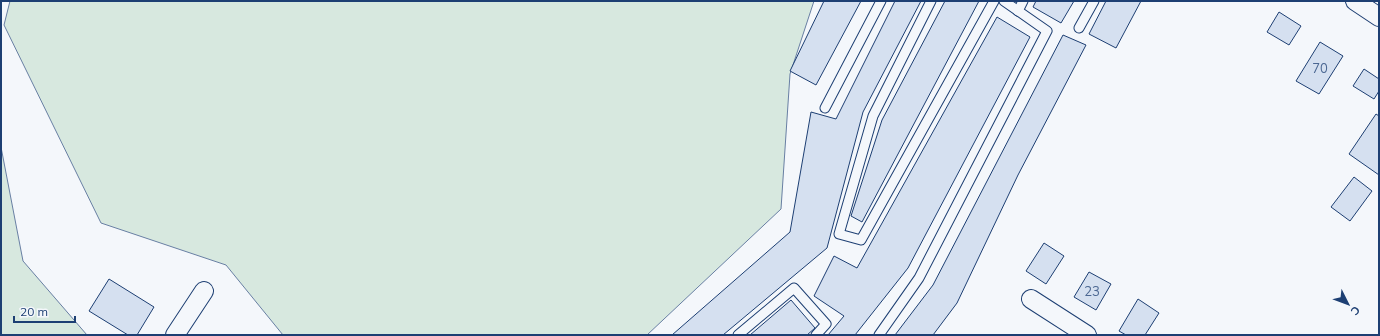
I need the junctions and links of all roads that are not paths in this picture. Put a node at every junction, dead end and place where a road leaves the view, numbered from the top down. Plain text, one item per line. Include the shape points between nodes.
1 (881, 1) edge
2 (931, 1) edge
3 (994, 1) edge
4 (1004, 1) edge
5 (1023, 1) edge
6 (1094, 1) edge
7 (1356, 1) edge
8 (1018, 10) junction
9 (1379, 17) edge
10 (1079, 28) dead end
11 (825, 108) dead end
12 (204, 291) dead end
13 (1031, 299) dead end
14 (175, 335) edge
15 (738, 335) edge
16 (816, 335) edge
17 (879, 335) edge
18 (1087, 335) edge

1 - 11 lane
2 - 3 lane via 873,116 839,234 862,240
4 - 8 lane
5 - 8 lane
6 - 10 lane
7 - 9 street
8 - 17 lane via 1047,31 919,278
12 - 14 street
13 - 18 street
15 - 16 lane via 794,288 826,324

